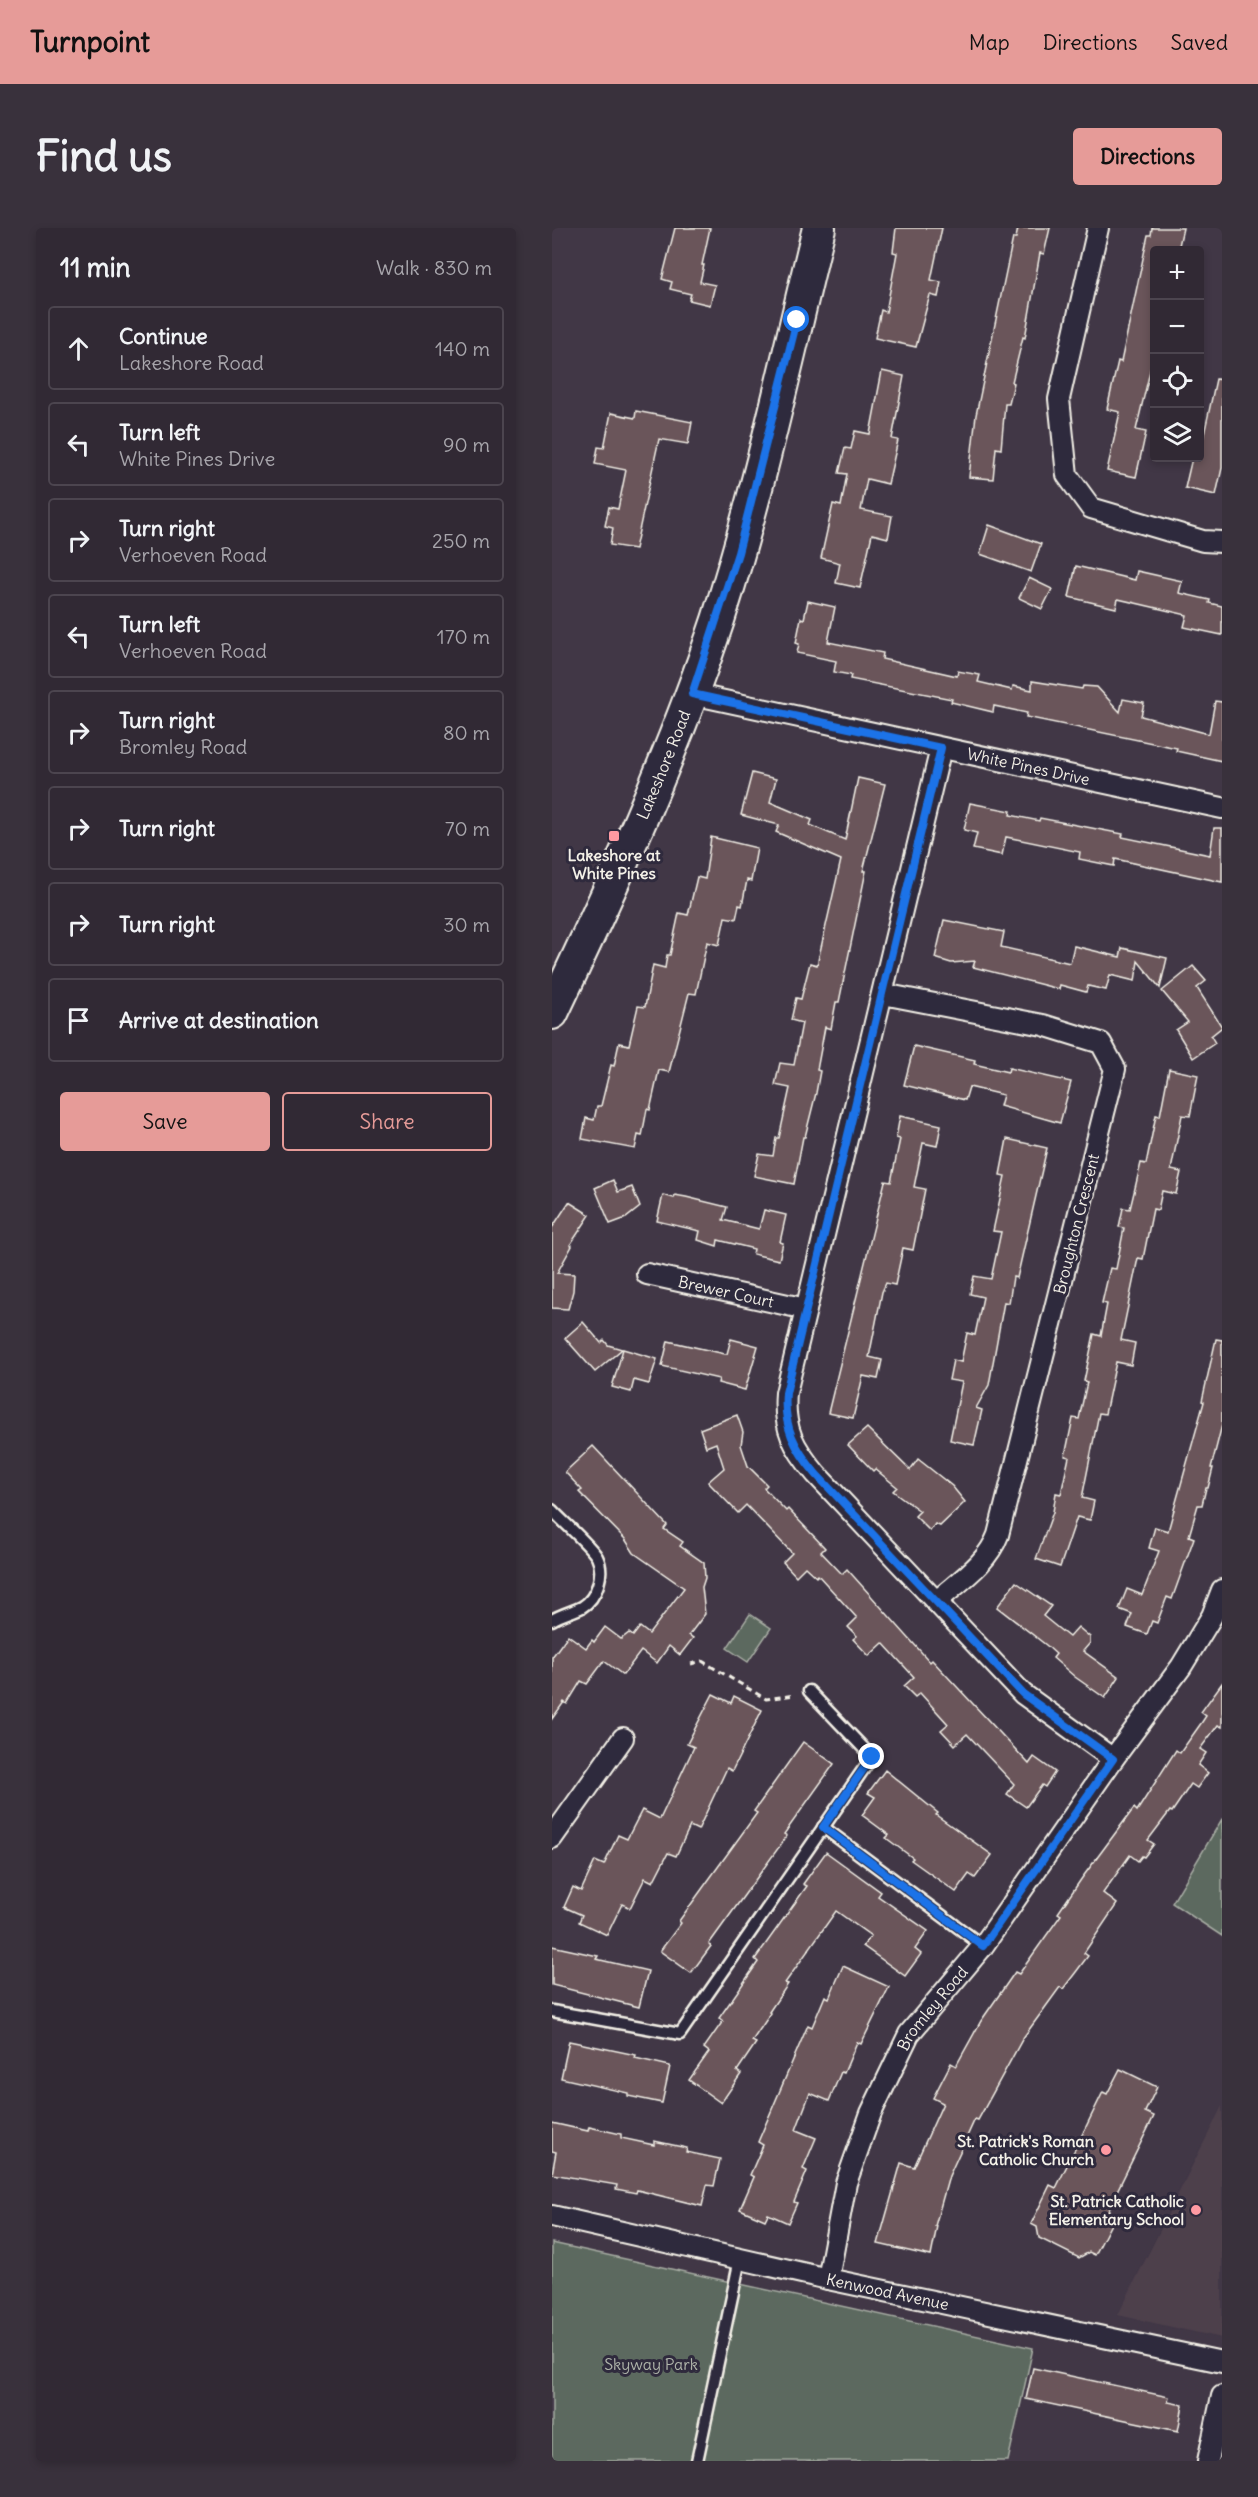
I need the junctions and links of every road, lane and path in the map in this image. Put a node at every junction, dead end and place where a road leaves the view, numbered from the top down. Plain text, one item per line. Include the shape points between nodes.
1 (819, 228) edge
2 (1098, 228) edge
3 (1222, 542) edge
4 (692, 694) junction
5 (941, 748) junction
6 (1222, 808) edge
7 (883, 994) junction
8 (552, 1013) edge
9 (647, 1274) dead end
10 (806, 1309) junction
11 (552, 1510) edge
12 (1222, 1590) edge
13 (936, 1602) junction
14 (1217, 1618) edge
15 (552, 1620) edge
16 (691, 1664) dead end
17 (809, 1691) joint
18 (623, 1738) dead end
19 (1113, 1759) junction
20 (823, 1827) junction
21 (552, 1838) edge
22 (983, 1946) junction
23 (552, 2011) edge
24 (552, 2216) edge
25 (740, 2259) junction
26 (828, 2279) junction
27 (1222, 2362) edge
28 (1222, 2396) edge
29 (697, 2461) edge
30 (1208, 2461) edge

1 - 4 main road, Lakeshore Road via 738,553
2 - 3 street via 1059,399 1067,476 1091,508 1203,541
4 - 5 street, White Pines Drive
4 - 8 main road, Lakeshore Road via 645,811
5 - 6 street, White Pines Drive
5 - 7 street
7 - 10 street
7 - 13 street, Broughton Crescent via 1043,1025 1101,1043 1115,1069 998,1535 985,1559
9 - 10 street, Brewer Court
10 - 13 street via 784,1410 796,1449
11 - 15 lane via 597,1557 600,1572 594,1596 583,1606
12 - 14 street, Bromley Road
13 - 19 street via 1023,1694
14 - 19 street, Bromley Road
16 - 17 path via 702,1661 766,1699
17 - 20 lane via 872,1757
18 - 21 street
19 - 22 street, Bromley Road
20 - 22 lane
20 - 23 lane via 680,2034
22 - 26 street, Bromley Road via 909,2034 871,2113 846,2183
24 - 25 street, Kenwood Avenue
25 - 26 street, Kenwood Avenue
25 - 29 lane
26 - 27 street, Kenwood Avenue
28 - 30 street

